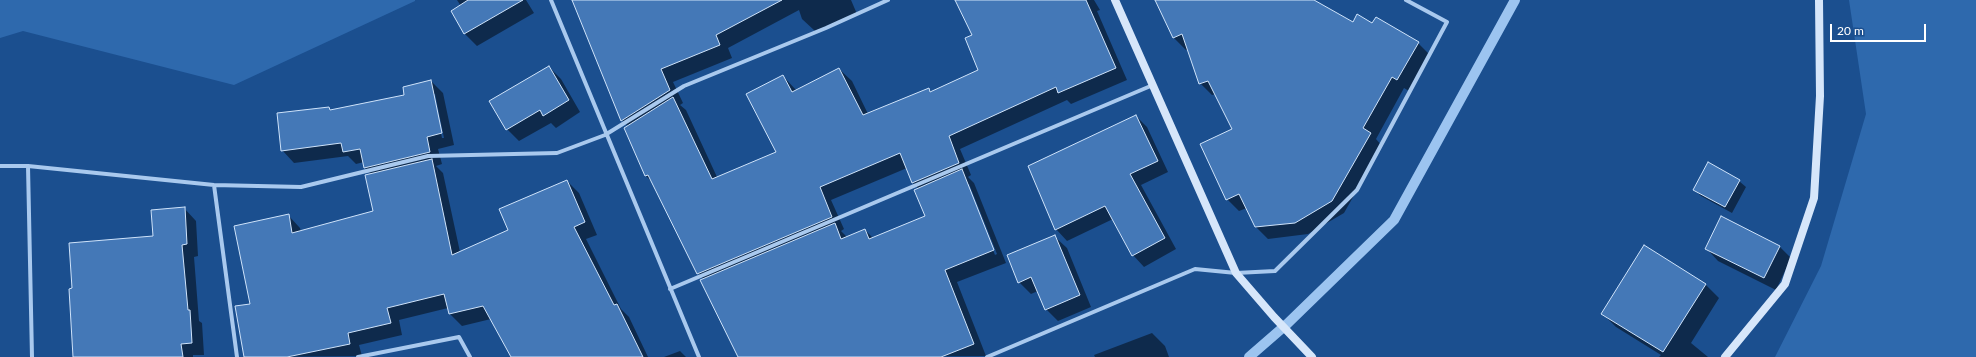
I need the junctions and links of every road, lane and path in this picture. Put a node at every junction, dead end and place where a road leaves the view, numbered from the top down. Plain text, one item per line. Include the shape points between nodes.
1 (551, 0) edge
2 (888, 0) edge
3 (1115, 0) edge
4 (1406, 0) edge
5 (1819, 0) edge
6 (1153, 85) junction
7 (605, 135) junction
8 (0, 166) edge
9 (28, 166) junction
10 (214, 184) junction
11 (1236, 273) junction
12 (670, 289) junction
13 (32, 357) edge
14 (237, 357) edge
15 (358, 357) edge
16 (470, 357) edge
17 (699, 357) edge
18 (987, 357) edge
19 (1312, 357) edge
20 (1725, 357) edge

1 - 7 street
2 - 7 street via 684,86
3 - 6 street
4 - 11 street via 1447,22 1356,190 1275,271
5 - 20 street via 1820,96 1814,198 1785,284
6 - 11 street
6 - 12 street
7 - 10 street via 557,153 428,156 301,187
7 - 12 street
8 - 9 street
9 - 10 street
9 - 13 street
10 - 14 street
11 - 18 street via 1195,269
11 - 19 street
12 - 17 street
15 - 16 street via 459,337

